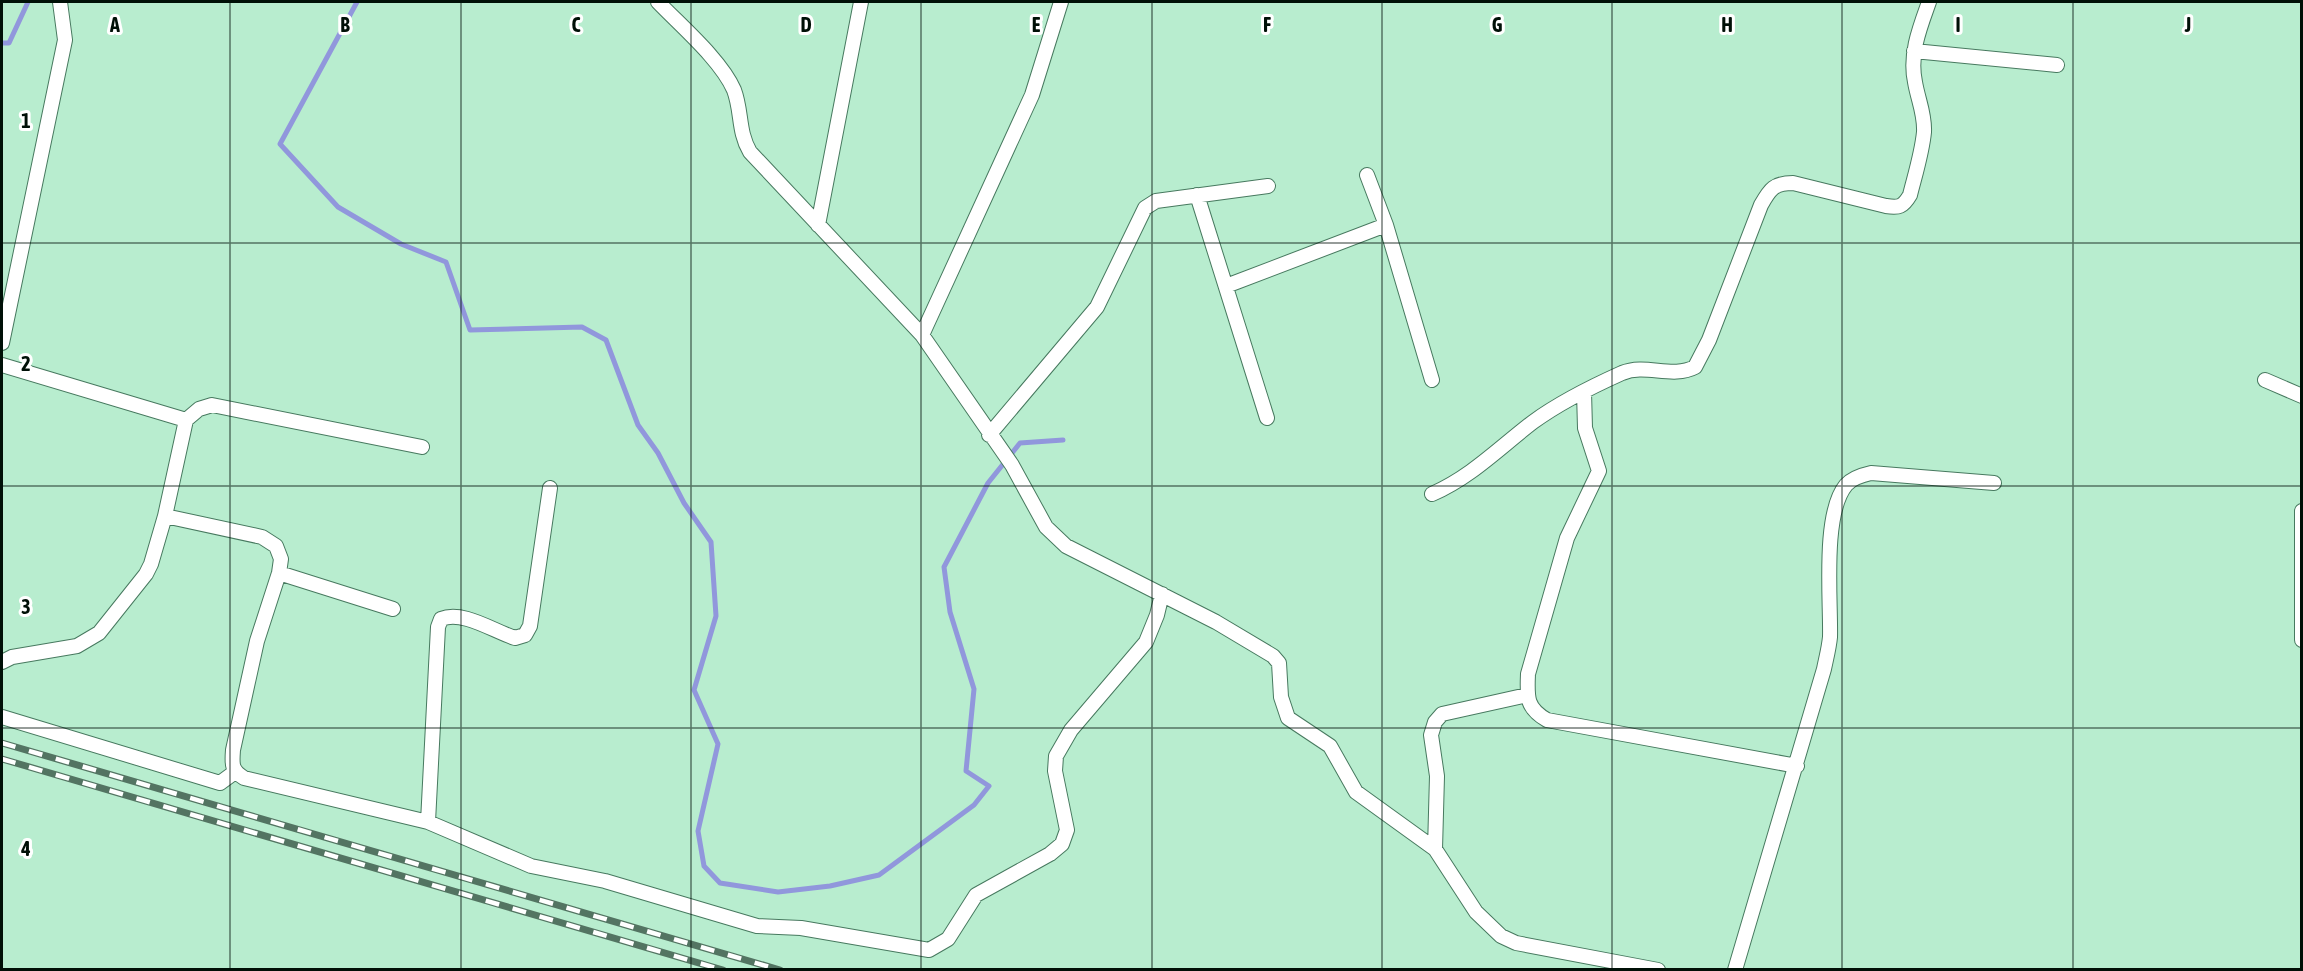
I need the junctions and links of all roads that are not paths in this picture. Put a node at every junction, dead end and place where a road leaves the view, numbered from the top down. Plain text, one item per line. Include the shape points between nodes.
1 (60, 2) edge
2 (658, 2) edge
3 (861, 2) edge
4 (1061, 2) edge
5 (1929, 2) edge
6 (1914, 51) junction
7 (2057, 65) dead end
8 (1367, 175) dead end
9 (1268, 186) dead end
10 (1197, 195) junction
11 (818, 225) junction
12 (1386, 225) junction
13 (1226, 286) junction
14 (922, 335) junction
15 (2, 343) edge
16 (2, 366) edge
17 (1432, 380) dead end
18 (2265, 380) dead end
19 (1584, 392) junction
20 (2301, 396) edge
21 (1267, 418) dead end
22 (186, 420) junction
23 (991, 437) junction
24 (422, 447) dead end
25 (1994, 483) dead end
26 (550, 488) dead end
27 (1432, 494) dead end
28 (2301, 511) edge
29 (165, 516) junction
30 (279, 573) junction
31 (1162, 594) junction
32 (393, 609) dead end
33 (2301, 640) edge
34 (2, 662) edge
35 (1527, 695) junction
36 (2, 717) edge
37 (1797, 766) junction
38 (235, 772) junction
39 (428, 822) junction
40 (1435, 849) junction
41 (1654, 969) edge
42 (1735, 969) edge

1 - 15 street via 65,40
2 - 11 street via 727,78 736,99 740,131 750,152
3 - 11 street
4 - 14 street via 1032,95
5 - 6 street
6 - 7 street
6 - 19 street via 1914,81 1924,114 1924,133 1905,204 1899,208 1886,206 1793,183 1772,186 1695,367 1675,373 1624,372
8 - 12 street
9 - 10 street
10 - 13 street
10 - 23 street via 1156,201 1145,208 1097,307
11 - 14 street
12 - 13 street
12 - 17 street
13 - 21 street
14 - 23 street
16 - 22 street
18 - 20 street
19 - 27 street via 1535,421 1458,483
19 - 35 street via 1585,428 1599,471 1567,538 1528,674
22 - 24 street via 199,409 212,405
22 - 29 street
23 - 31 street via 1056,537 1066,546
25 - 37 street via 1870,473 1857,476 1846,485 1838,500 1828,570 1830,639
26 - 39 street via 530,626 525,634 515,638 449,616 441,619 438,627
28 - 33 street
29 - 30 street via 262,537 276,546
29 - 34 street via 146,574 99,633 77,646
30 - 32 street
30 - 38 street via 257,641 233,750
31 - 39 street via 1146,642 1071,730 1056,756 1055,771 1067,830 1062,844 976,895 948,939 929,950 801,928 757,926 604,881 531,866
31 - 40 street via 1273,656 1279,663 1281,697 1288,718 1330,746 1356,792
35 - 37 street via 1535,712 1548,720
35 - 40 street via 1442,714 1435,722 1431,735 1437,776
36 - 38 street via 220,783
37 - 42 street
38 - 39 street via 261,783
40 - 41 street via 1476,912 1501,936 1516,943

